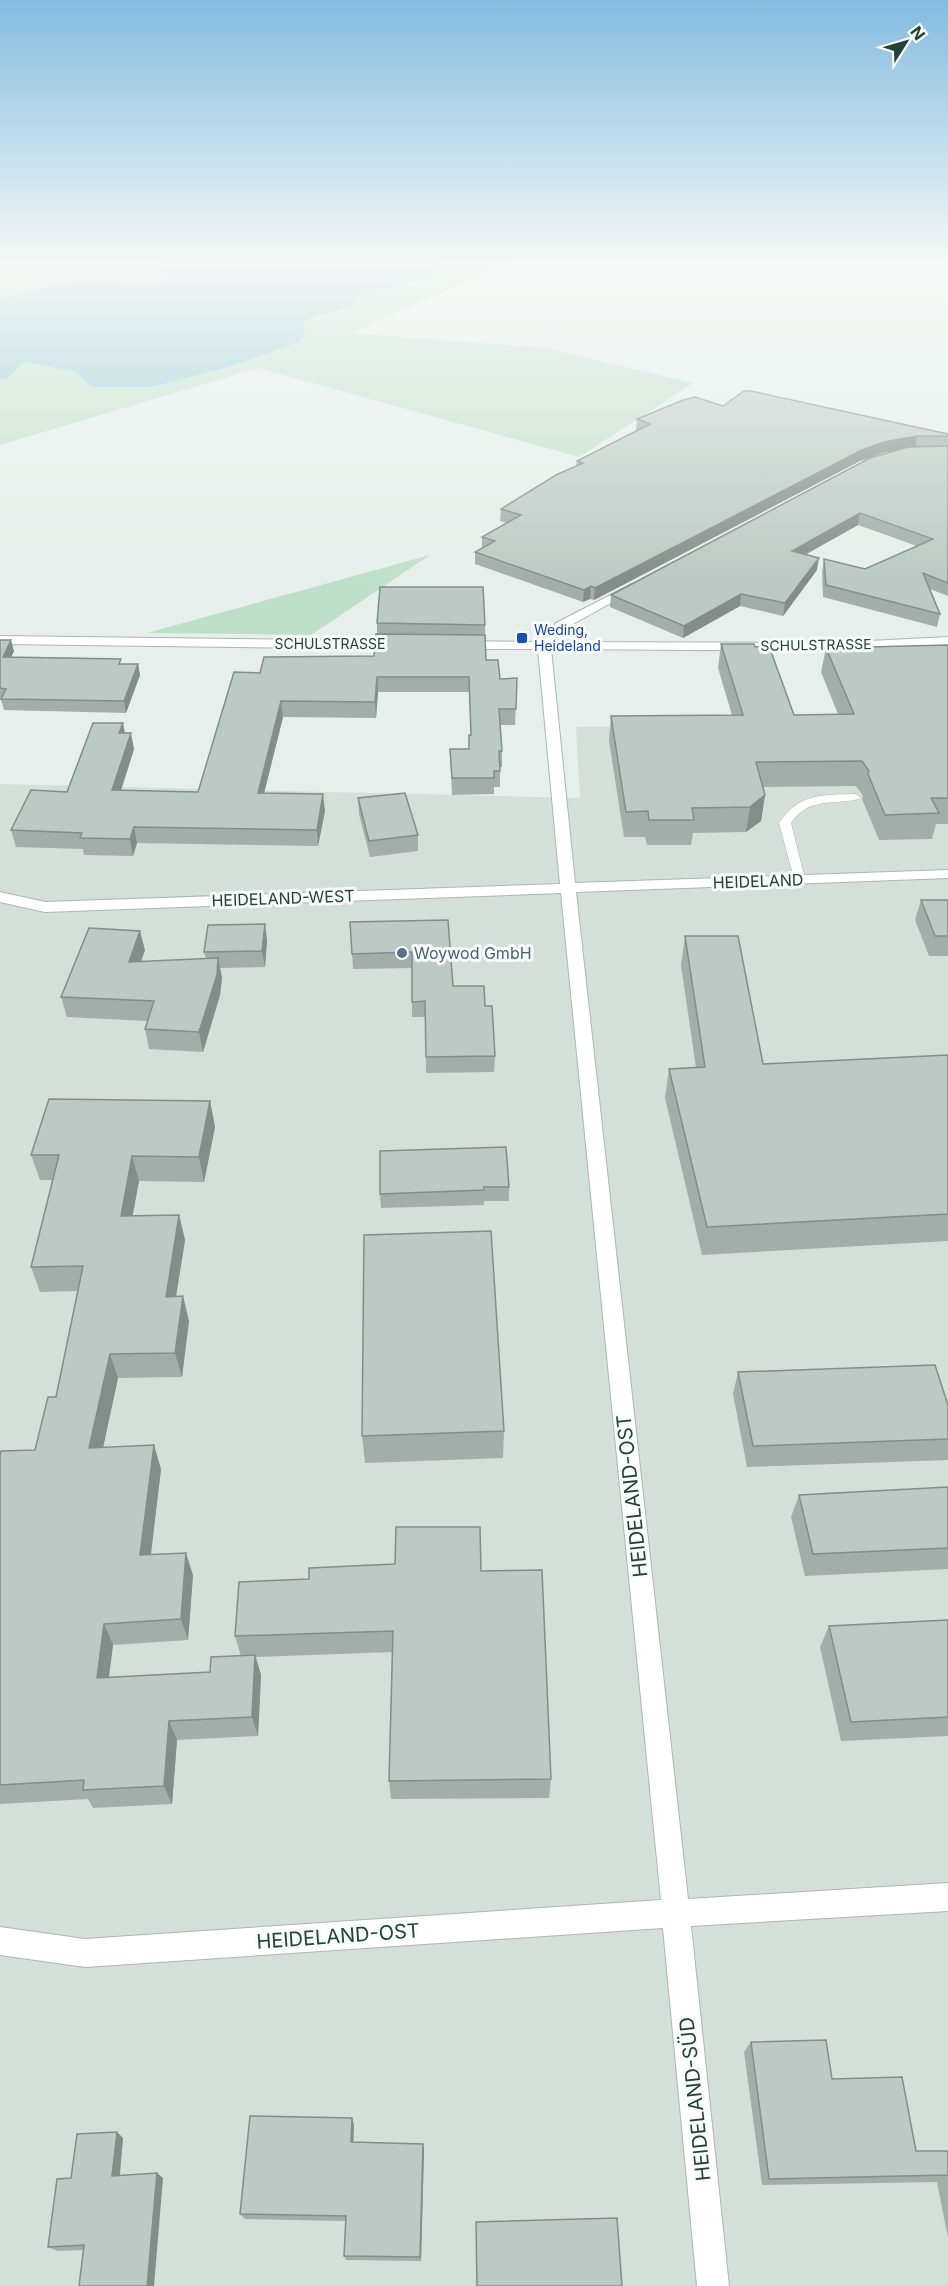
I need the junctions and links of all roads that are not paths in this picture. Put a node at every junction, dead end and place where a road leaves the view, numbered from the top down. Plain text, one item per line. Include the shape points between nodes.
1 (643, 581) edge
2 (0, 640) edge
3 (948, 641) edge
4 (543, 644) junction
5 (414, 645) edge
6 (449, 645) edge
7 (855, 797) dead end
8 (948, 874) edge
9 (799, 879) junction
10 (567, 888) junction
11 (0, 897) edge
12 (948, 1897) edge
13 (677, 1913) junction
14 (0, 1941) edge
15 (713, 2286) edge

1 - 4 street via 560,626
2 - 5 street, SCHULSTRASSE
3 - 4 street, SCHULSTRASSE via 830,647
4 - 6 street, SCHULSTRASSE
4 - 10 street
7 - 9 lane via 807,801 791,811 785,823
8 - 9 street, HEIDELAND
9 - 10 street, HEIDELAND
10 - 11 street, HEIDELAND-WEST via 45,907
10 - 13 street, HEIDELAND-OST
12 - 13 street, HEIDELAND-OST
13 - 14 street, HEIDELAND-OST via 85,1953
13 - 15 street, HEIDELAND-SÜD

